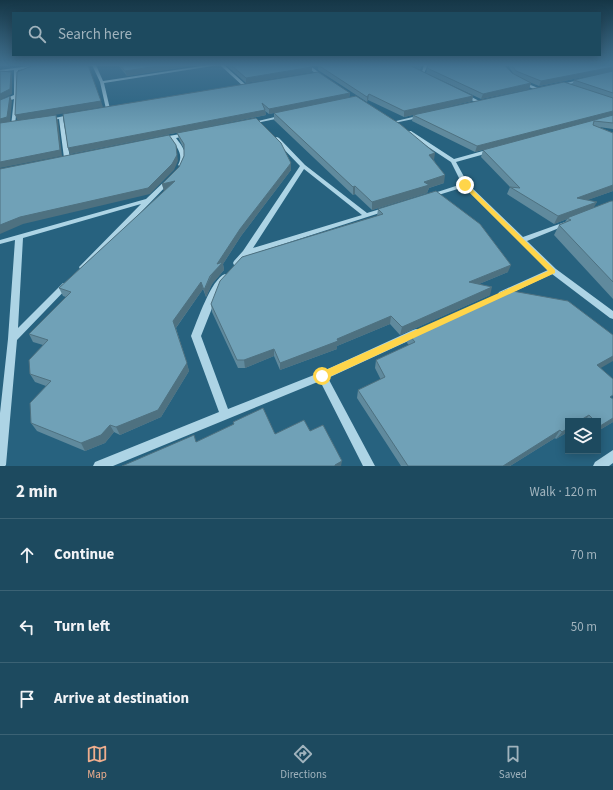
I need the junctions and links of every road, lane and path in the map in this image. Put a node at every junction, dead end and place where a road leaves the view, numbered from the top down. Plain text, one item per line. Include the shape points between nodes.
1 (16, 87) edge
2 (103, 87) edge
3 (532, 87) edge
4 (544, 88) edge
5 (537, 89) junction
6 (530, 91) edge
7 (460, 92) edge
8 (16, 96) junction
9 (487, 100) edge
10 (479, 102) junction
11 (0, 103) edge
12 (472, 103) edge
13 (116, 107) edge
14 (108, 109) junction
15 (100, 110) edge
16 (429, 114) edge
17 (77, 115) edge
18 (289, 115) edge
19 (61, 118) junction
20 (388, 118) edge
21 (40, 121) edge
22 (394, 122) junction
23 (20, 124) edge
24 (243, 124) edge
25 (13, 125) junction
26 (6, 126) edge
27 (264, 127) junction
28 (196, 133) edge
29 (173, 138) junction
30 (158, 140) edge
31 (498, 149) edge
32 (74, 156) edge
33 (67, 158) junction
34 (59, 160) edge
35 (453, 161) junction
36 (303, 166) junction
37 (465, 185) junction
38 (419, 199) edge
39 (148, 200) junction
40 (396, 206) edge
41 (366, 215) junction
42 (571, 221) edge
43 (19, 238) junction
44 (523, 240) junction
45 (0, 242) edge
46 (246, 253) junction
47 (553, 271) junction
48 (495, 298) edge
49 (613, 316) edge
50 (423, 330) edge
51 (13, 338) junction
52 (322, 376) junction
53 (225, 414) junction
54 (613, 456) edge
55 (0, 465) edge
56 (99, 466) edge
57 (370, 466) edge
58 (599, 466) edge

1 - 8 street
2 - 14 street
3 - 5 street
4 - 5 street
5 - 6 street
7 - 10 street
8 - 11 street
8 - 25 street
9 - 10 street
10 - 12 street
13 - 14 street
14 - 15 street
16 - 22 street
17 - 19 street
18 - 27 street
19 - 21 street
19 - 33 street
20 - 22 street
22 - 35 street
23 - 25 street
24 - 27 street
25 - 26 street
27 - 36 street
28 - 29 street
29 - 30 street
29 - 39 street via 183,153 184,162
31 - 35 street
32 - 33 street
33 - 34 street
35 - 37 street
36 - 41 street
36 - 46 street
37 - 38 street
37 - 44 street
39 - 43 street
39 - 51 street
40 - 41 street
41 - 46 street
42 - 44 street
43 - 45 street
43 - 51 street
44 - 47 street
46 - 53 street via 216,287 196,336
47 - 48 street
47 - 49 street
50 - 52 street
51 - 55 street
52 - 53 street
52 - 57 street
53 - 56 street
54 - 58 street

